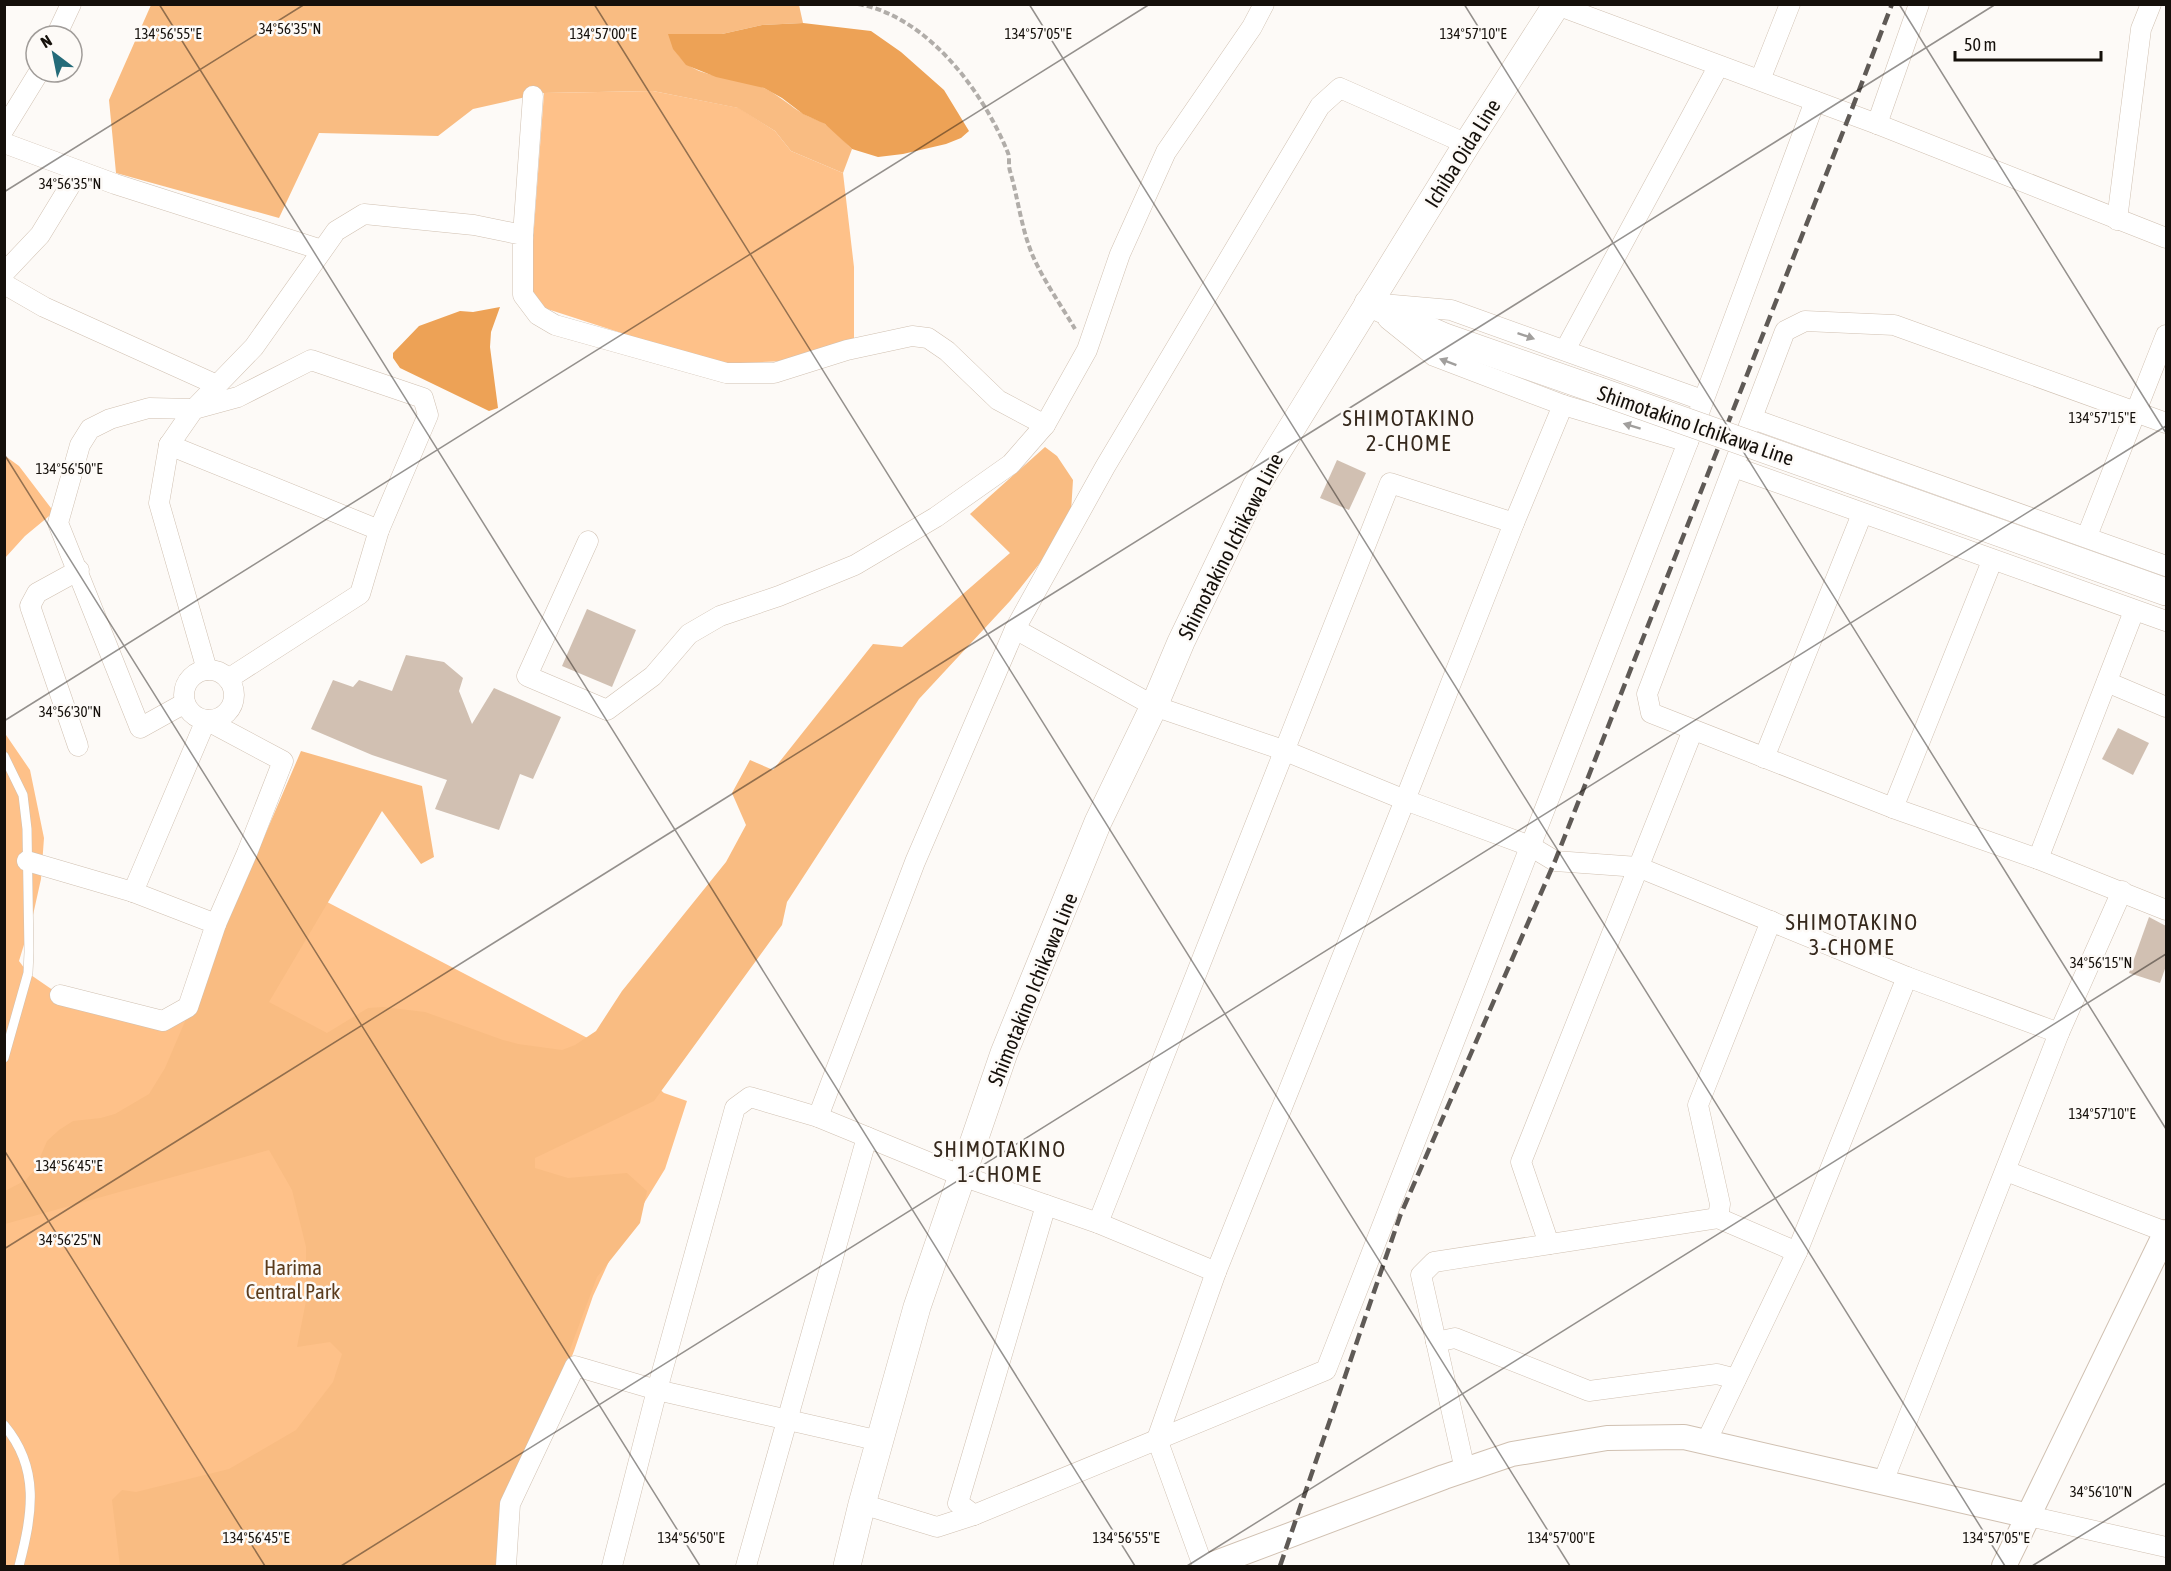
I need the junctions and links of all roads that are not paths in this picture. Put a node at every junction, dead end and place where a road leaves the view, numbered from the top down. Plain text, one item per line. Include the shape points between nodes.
1 (71, 4) edge
2 (1264, 4) edge
3 (1790, 4) edge
4 (1919, 4) edge
5 (2151, 4) edge
6 (1556, 5) edge
7 (62, 24) edge
8 (1718, 67) junction
9 (1760, 80) junction
10 (32, 84) edge
11 (533, 96) dead end
12 (1815, 101) junction
13 (1877, 124) junction
14 (4, 129) edge
15 (4, 143) edge
16 (1467, 144) junction
17 (79, 171) junction
18 (2117, 220) junction
19 (523, 236) junction
20 (2166, 238) edge
21 (322, 250) junction
22 (4, 273) edge
23 (4, 284) edge
24 (1368, 303) junction
25 (2166, 335) edge
26 (1565, 350) junction
27 (217, 385) junction
28 (1702, 400) junction
29 (1563, 405) junction
30 (194, 409) junction
31 (2137, 412) junction
32 (1753, 419) junction
33 (2166, 423) edge
34 (1045, 424) junction
35 (1688, 442) junction
36 (169, 445) junction
37 (1734, 467) junction
38 (1862, 514) junction
39 (1514, 523) junction
40 (379, 530) junction
41 (2087, 537) junction
42 (588, 541) dead end
43 (1992, 561) junction
44 (2166, 566) edge
45 (79, 570) junction
46 (2166, 592) edge
47 (2134, 611) junction
48 (2166, 621) edge
49 (1015, 629) junction
50 (207, 670) junction
51 (228, 680) junction
52 (2107, 682) junction
53 (185, 703) junction
54 (1154, 706) junction
55 (2166, 707) edge
56 (206, 720) junction
57 (1693, 730) junction
58 (78, 746) dead end
59 (1283, 750) junction
60 (4, 756) edge
61 (1764, 759) junction
62 (1406, 800) junction
63 (1893, 808) junction
64 (1530, 846) junction
65 (2038, 860) junction
66 (27, 861) junction
67 (1638, 867) junction
68 (2122, 891) junction
69 (133, 892) junction
70 (2166, 910) edge
71 (1771, 921) junction
72 (216, 924) junction
73 (1907, 977) junction
74 (60, 994) dead end
75 (2059, 1033) junction
76 (4, 1058) edge
77 (818, 1116) junction
78 (867, 1137) junction
79 (2006, 1171) junction
80 (962, 1176) junction
81 (1046, 1205) junction
82 (1718, 1218) junction
83 (1098, 1224) junction
84 (2166, 1232) edge
85 (1549, 1244) junction
86 (1797, 1252) junction
87 (1216, 1272) junction
88 (1436, 1342) junction
89 (1736, 1379) junction
90 (657, 1390) junction
91 (787, 1420) junction
92 (4, 1425) edge
93 (1157, 1439) junction
94 (880, 1441) junction
95 (1706, 1442) junction
96 (1465, 1470) junction
97 (1884, 1482) junction
98 (862, 1504) junction
99 (974, 1515) junction
100 (2029, 1516) junction
101 (2166, 1547) edge
102 (19, 1566) edge
103 (506, 1566) edge
104 (612, 1566) edge
105 (746, 1566) edge
106 (847, 1566) edge
107 (1206, 1566) edge
108 (2004, 1566) edge

1 - 7 street
2 - 34 street via 1166,152 1120,254 1087,350
3 - 9 street
4 - 13 street
5 - 18 street via 2141,29
6 - 8 street
6 - 16 main road, Ichiba Oida Line
8 - 9 street
8 - 26 street
9 - 12 street
10 - 14 street
11 - 19 street
12 - 13 street
12 - 28 street
13 - 18 street
15 - 17 street
16 - 24 main road, Ichiba Oida Line
16 - 49 street via 1340,88 1320,106 1105,467
17 - 21 street
17 - 22 street via 40,235
18 - 20 street
19 - 21 street via 474,225 364,214 336,231
19 - 34 street via 523,295 538,315 555,324 726,373 774,373 847,350 912,336 928,338 998,400
21 - 27 street via 254,347
23 - 27 street via 44,307
24 -> 26 street via 1451,310
29 -> 24 street via 1434,356
24 - 46 main road, Shimotakino Ichikawa Line, bridge via 1445,337
24 - 54 main road, Shimotakino Ichikawa Line via 1256,486
25 - 31 street
26 - 28 street
27 - 30 street
28 - 35 street
35 -> 29 street
29 - 39 street
30 - 36 street
30 - 40 street via 238,397 311,360 423,398 428,415
30 - 45 street via 149,408 90,429 80,445 58,524
31 - 32 street via 1894,325 1805,321 1785,331
31 - 33 street
31 - 41 street
32 - 37 street
32 - 41 street
34 - 42 street via 1011,464 936,517 855,565 720,616 689,634 653,676 607,710 527,676
35 - 64 street
36 - 40 street
36 - 50 street via 159,503
37 - 38 street
37 - 57 street via 1647,694 1651,713
38 - 43 street
38 - 61 street
39 - 59 street via 1390,483
39 - 62 street
40 - 51 street via 360,594
41 - 44 street
43 - 47 street
43 - 63 street
45 - 53 street via 140,728
45 - 58 street via 37,593 30,606
47 - 48 street
47 - 52 street
49 - 54 street
49 - 77 street via 915,862
50 - 51 street via 219,672
50 - 53 street via 188,682
51 - 56 street via 233,688 231,707 225,715
52 - 55 street
52 - 65 street
53 - 56 street via 193,715
54 - 59 street
54 - 80 main road, Shimotakino Ichikawa Line via 1098,822 1004,1053
56 - 69 street
56 - 72 street via 283,761
57 - 61 street
57 - 67 street
59 - 62 street
59 - 83 street
60 - 66 lane via 23,795
61 - 63 street
62 - 64 street
62 - 87 street
63 - 65 street
64 - 67 street via 1555,861
64 - 93 street via 1326,1370
65 - 68 street
66 - 69 street
66 - 76 lane via 28,973
67 - 71 street
67 - 85 street via 1521,1162
68 - 70 street
68 - 75 street
69 - 72 street
71 - 73 street
71 - 82 street via 1698,1105 1720,1204
72 - 74 street via 188,1007 164,1021
73 - 75 street
73 - 86 street
75 - 79 street
77 - 78 street
77 - 90 street via 750,1097 735,1108
78 - 80 street
78 - 91 street
79 - 84 street
79 - 97 street
80 - 81 street
80 - 94 main road, Shimotakino Ichikawa Line via 917,1307
81 - 83 street
81 - 99 street via 958,1503
82 - 85 street
82 - 86 street
83 - 87 street
84 - 100 street
85 - 88 street via 1434,1262 1421,1275
86 - 89 street
87 - 93 street
88 - 89 street via 1455,1338 1589,1391 1717,1374
88 - 96 street
89 - 95 street
90 - 91 street
90 - 103 street via 575,1366 510,1504
90 - 104 street
91 - 94 street
91 - 105 street
92 - 102 lane via 14,1437 28,1469 31,1496 30,1524
93 - 99 street
93 - 107 street
94 - 98 main road, Shimotakino Ichikawa Line
95 - 96 street via 1684,1437 1607,1438 1512,1454
95 - 97 street
96 - 107 street
97 - 100 street
98 - 99 street via 937,1527
98 - 106 main road, Shimotakino Ichikawa Line
100 - 101 street
100 - 108 street

